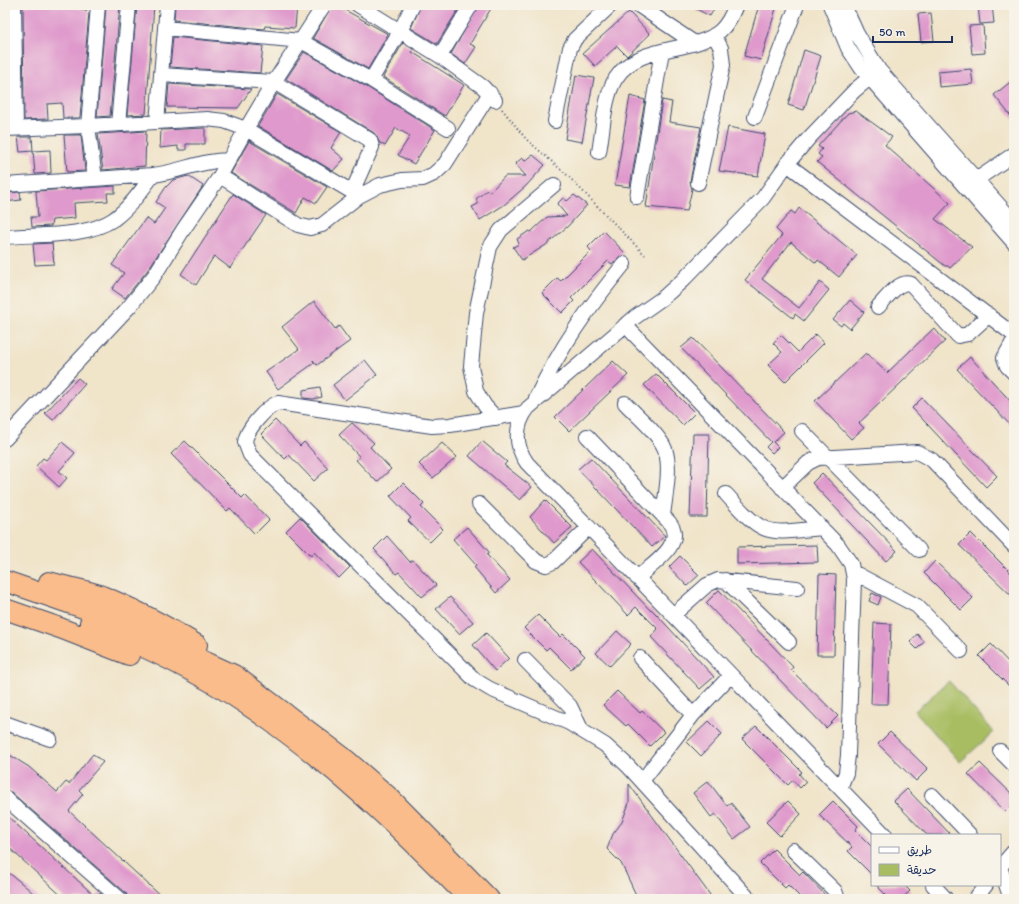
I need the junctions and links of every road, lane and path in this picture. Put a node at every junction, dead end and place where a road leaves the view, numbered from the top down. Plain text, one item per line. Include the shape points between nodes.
1 (14, 5) edge
2 (96, 5) edge
3 (129, 5) edge
4 (167, 5) edge
5 (324, 5) edge
6 (358, 5) edge
7 (413, 5) edge
8 (471, 5) edge
9 (611, 5) edge
10 (638, 5) edge
11 (736, 5) edge
12 (796, 5) edge
13 (830, 5) edge
14 (844, 5) edge
15 (165, 28) junction
16 (400, 31) junction
17 (714, 35) junction
18 (301, 41) junction
19 (693, 42) junction
20 (662, 51) junction
21 (440, 56) junction
22 (874, 74) junction
23 (161, 75) junction
24 (371, 80) junction
25 (274, 82) junction
26 (493, 96) junction
27 (755, 117) dead end
28 (555, 120) dead end
29 (157, 122) junction
30 (118, 124) junction
31 (88, 126) junction
32 (10, 128) edge
33 (246, 128) junction
34 (448, 128) dead end
35 (599, 152) dead end
36 (1014, 154) edge
37 (229, 160) junction
38 (787, 164) junction
39 (153, 175) junction
40 (220, 176) junction
41 (95, 179) junction
42 (976, 180) junction
43 (698, 184) dead end
44 (5, 185) edge
45 (554, 185) dead end
46 (356, 194) junction
47 (637, 197) dead end
48 (1014, 222) edge
49 (5, 237) edge
50 (1014, 243) edge
51 (645, 255) dead end
52 (624, 264) dead end
53 (878, 307) dead end
54 (989, 315) junction
55 (625, 325) junction
56 (1014, 335) edge
57 (1014, 340) edge
58 (1014, 373) edge
59 (625, 403) dead end
60 (529, 408) junction
61 (496, 418) junction
62 (802, 432) dead end
63 (587, 436) dead end
64 (5, 438) edge
65 (828, 458) junction
66 (782, 488) junction
67 (726, 494) dead end
68 (479, 504) dead end
69 (663, 516) junction
70 (589, 528) junction
71 (822, 528) junction
72 (1014, 546) edge
73 (919, 550) dead end
74 (5, 569) edge
75 (852, 572) junction
76 (637, 578) junction
77 (725, 580) junction
78 (5, 581) edge
79 (797, 588) dead end
80 (5, 594) edge
81 (5, 609) edge
82 (672, 614) junction
83 (789, 642) dead end
84 (961, 651) dead end
85 (640, 658) dead end
86 (525, 660) dead end
87 (731, 675) junction
88 (230, 682) junction
89 (693, 715) junction
90 (5, 723) edge
91 (581, 729) junction
92 (50, 739) dead end
93 (1000, 750) dead end
94 (1014, 765) edge
95 (642, 781) junction
96 (840, 788) junction
97 (932, 795) dead end
98 (5, 798) edge
99 (883, 834) edge
100 (969, 834) edge
101 (793, 850) dead end
102 (1014, 851) edge
103 (437, 865) junction
104 (1001, 866) edge
105 (1001, 870) edge
106 (933, 886) edge
107 (985, 886) edge
108 (120, 899) edge
109 (460, 899) edge
110 (469, 899) edge
111 (489, 899) edge
112 (749, 899) edge
113 (838, 899) edge
114 (946, 899) edge
115 (975, 899) edge
116 (1011, 899) edge

1 - 32 street
2 - 31 street
3 - 30 street
4 - 15 street
5 - 18 street
6 - 16 street
7 - 16 street
8 - 21 street
9 - 28 street via 575,39 570,48
10 - 19 street
11 - 17 street via 727,23
12 - 27 street
13 - 22 street via 848,48
14 - 22 street
15 - 18 street
15 - 23 street
16 - 21 street
16 - 24 street
17 - 19 street
17 - 43 street via 721,48 723,65
18 - 24 street
18 - 25 street
19 - 20 street
20 - 35 street via 630,63 615,78 610,91
20 - 47 street
21 - 26 street
22 - 38 street via 809,138
22 - 42 street
22 - 50 street
23 - 25 street
23 - 29 street
24 - 34 street
25 - 33 street
25 - 46 street via 371,141 372,147
26 - 46 street via 440,170 423,179 402,180
26 - 51 path via 526,139 566,174
29 - 30 street
29 - 33 street via 216,119
30 - 31 street
31 - 32 street
31 - 41 street
33 - 37 street
33 - 46 street
36 - 42 street
37 - 39 street via 208,161
37 - 40 street
38 - 54 street
38 - 55 street via 763,198 683,280
39 - 41 street
39 - 49 street via 127,207 102,225 85,231
40 - 46 street via 304,227 322,225
40 - 64 street via 154,276 129,307
41 - 44 street
42 - 48 street
45 - 61 street via 501,230 490,247 476,313 471,366 476,391
52 - 60 street via 569,336
53 - 54 street via 900,285 906,283 911,284 958,336 968,334
54 - 56 street
55 - 60 street
55 - 66 street
57 - 58 street via 1004,358
59 - 69 street via 659,439 665,449 668,461
60 - 61 street
60 - 70 street via 517,432 523,458
61 - 91 street via 432,426 278,404 271,406 250,429 245,442 250,455 475,680 494,691
62 - 65 street
63 - 69 street
65 - 66 street via 811,461
65 - 72 street via 911,452 923,454 932,460
65 - 73 street
66 - 71 street
67 - 71 street via 752,522 765,529 779,532
68 - 70 street via 536,562 543,564 553,562
69 - 76 street via 674,530 673,544
70 - 76 street
71 - 75 street via 843,551
74 - 88 highway via 101,596 164,625 215,657
75 - 84 street via 917,606
75 - 96 street via 848,755 846,773
76 - 82 street
77 - 79 street
77 - 82 street via 707,585
77 - 83 street
78 - 88 highway via 101,614
80 - 88 highway via 61,611 191,671
81 - 88 highway via 198,684
82 - 87 street
85 - 89 street
86 - 91 street via 570,706
87 - 89 street
87 - 96 street
88 - 103 highway via 335,772
88 - 111 highway via 344,758 390,798
89 - 95 street
90 - 92 street
91 - 95 street via 617,755
93 - 94 street
95 - 112 street
96 - 99 street
97 - 100 street
98 - 108 street
101 - 113 street via 835,891
102 - 104 street
103 - 109 street
103 - 110 highway
105 - 116 street
106 - 114 street
107 - 115 street

